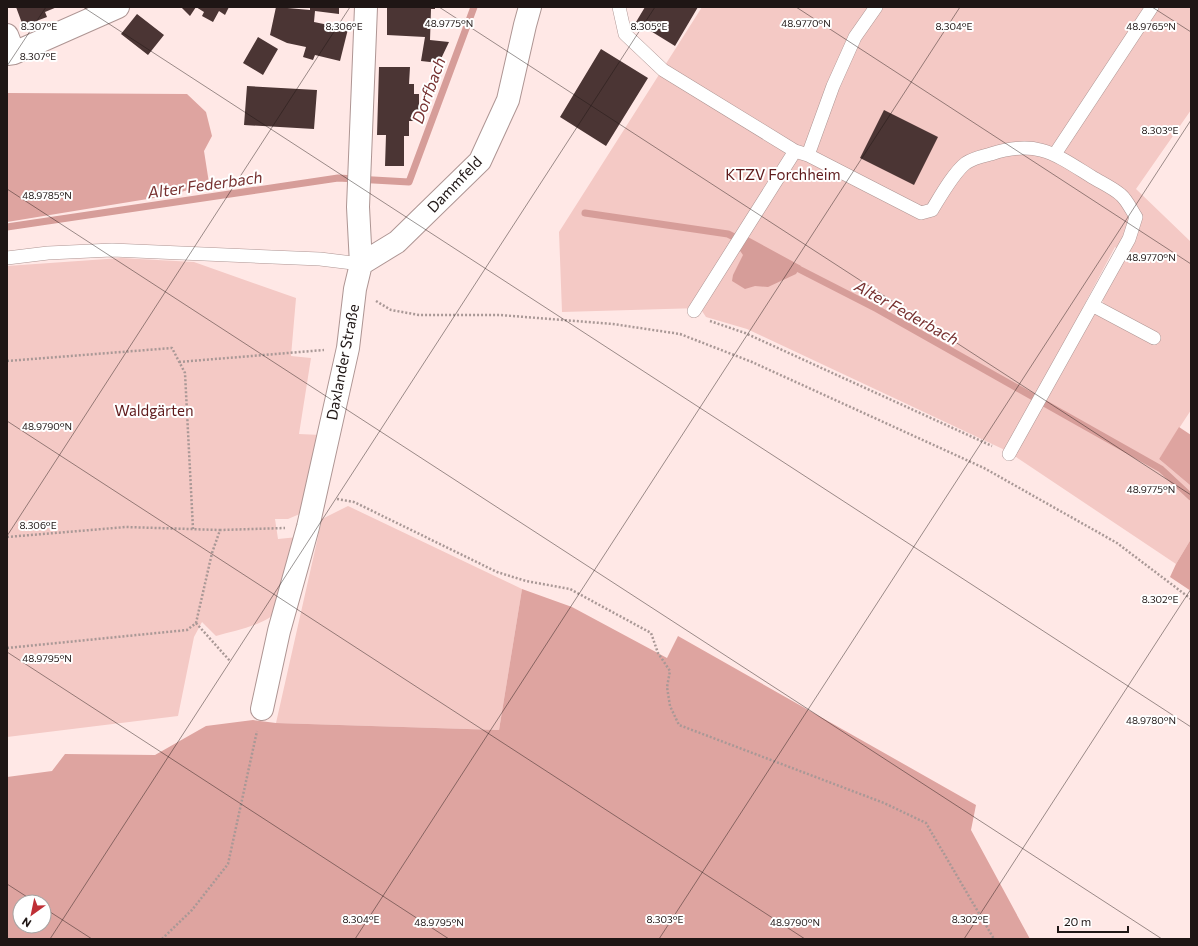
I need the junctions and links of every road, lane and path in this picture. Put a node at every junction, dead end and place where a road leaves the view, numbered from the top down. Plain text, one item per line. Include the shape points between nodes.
1 (118, 7) edge
2 (366, 7) edge
3 (530, 7) edge
4 (619, 7) edge
5 (876, 7) edge
6 (1152, 7) edge
7 (9, 47) edge
8 (795, 151) junction
9 (1055, 154) junction
10 (808, 155) junction
11 (7, 258) edge
12 (361, 264) junction
13 (355, 289) junction
14 (1092, 305) junction
15 (694, 311) joint
16 (1154, 338) dead end
17 (348, 348) junction
18 (7, 361) edge
19 (179, 362) junction
20 (1009, 454) joint
21 (315, 496) junction
22 (308, 527) junction
23 (193, 529) junction
24 (220, 530) junction
25 (7, 536) edge
26 (1191, 599) edge
27 (196, 623) junction
28 (7, 648) edge
29 (230, 661) dead end
30 (262, 709) joint
31 (162, 939) edge
32 (994, 939) edge

1 - 7 street
2 - 12 street, Daxlander Straße via 358,207
3 - 12 street, Dammfeld via 508,100 480,161 397,242
4 - 8 lane via 625,34 663,70
5 - 10 lane via 855,37 833,86
6 - 9 lane
8 - 10 lane
8 - 15 lane
9 - 10 lane via 1026,147 976,158 965,163 932,210 921,213
9 - 14 lane via 1122,195 1136,218 1129,239
11 - 12 lane via 112,250 320,259
12 - 13 street, Daxlander Straße
13 - 17 street, Daxlander Straße
13 - 26 path via 391,310 419,315 500,315 613,324 680,334 752,362 984,468 1117,544
14 - 16 lane
14 - 20 lane
15 - 20 path via 706,320 745,332
17 - 19 path
17 - 21 street, Daxlander Straße
18 - 19 path via 172,348
19 - 23 path via 185,373
21 - 22 street, Daxlander Straße
21 - 32 path via 354,502 497,572 526,581 570,588 651,633 658,653 670,671 667,687 670,706 679,725 884,803 926,823
22 - 24 path
22 - 30 street, Daxlander Straße via 279,631
23 - 24 path
23 - 25 path via 126,527
24 - 27 path
27 - 28 path via 187,630 173,632
27 - 29 path
30 - 31 path via 228,864 192,910

